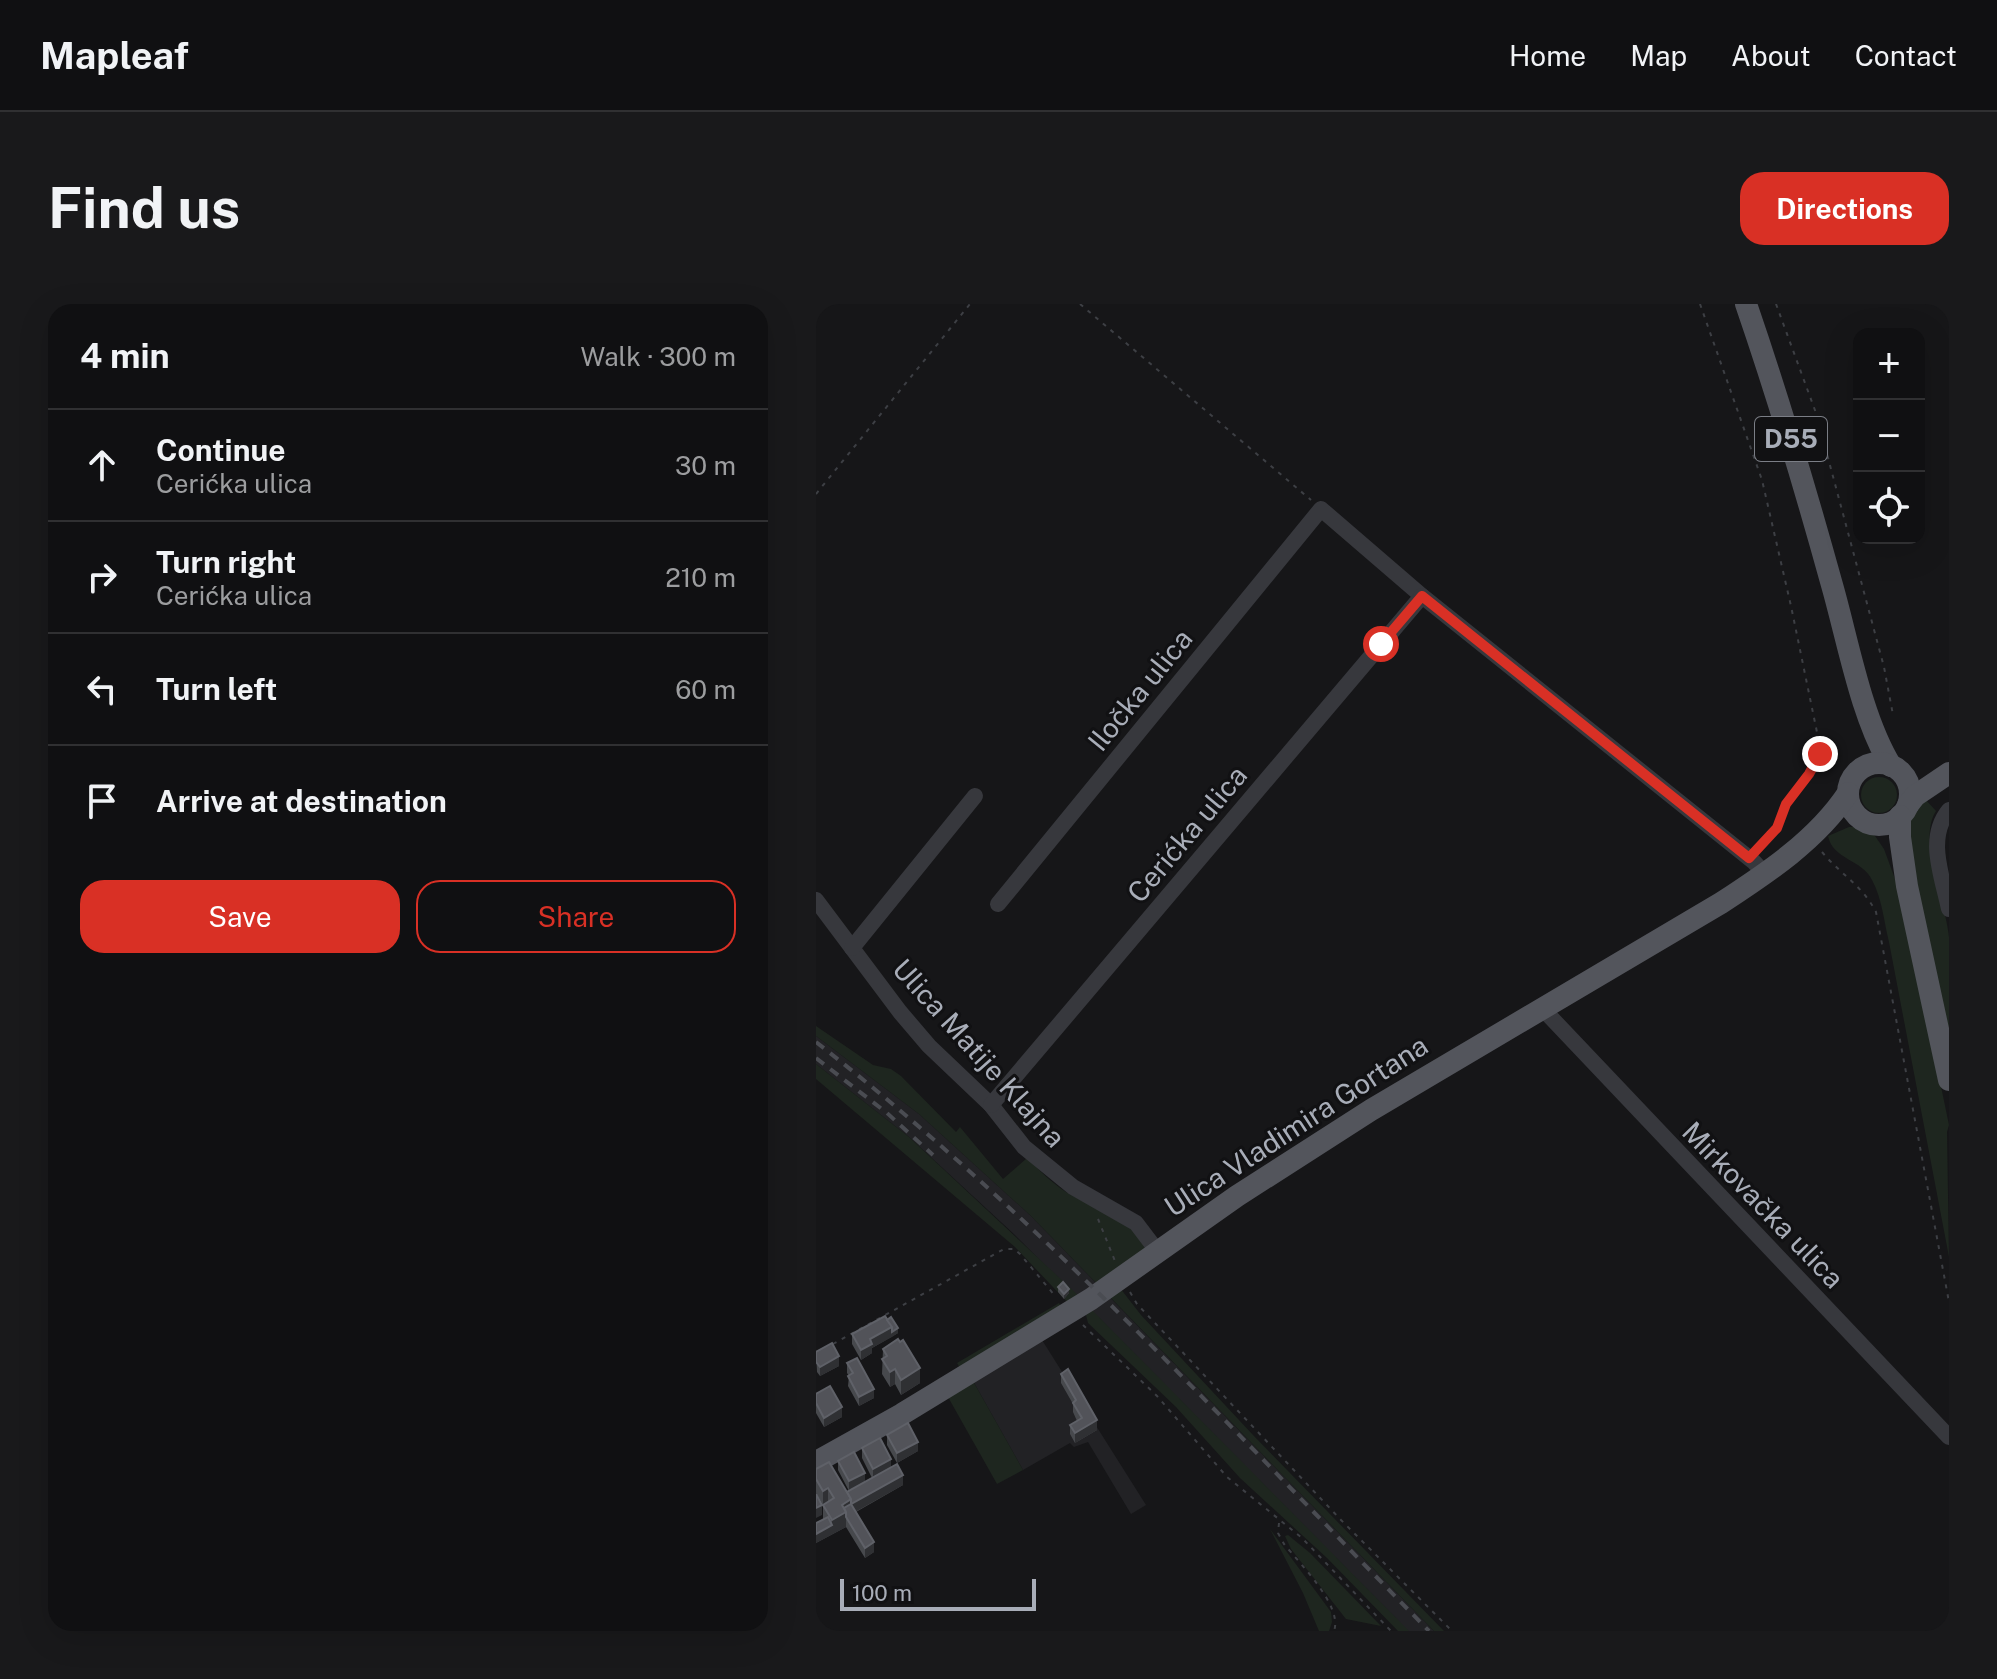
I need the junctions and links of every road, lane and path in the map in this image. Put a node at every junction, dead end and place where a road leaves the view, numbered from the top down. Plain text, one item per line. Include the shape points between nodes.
1 (970, 304) edge
2 (1080, 304) edge
3 (1700, 304) edge
4 (1746, 304) edge
5 (1776, 304) edge
6 (816, 494) edge
7 (1321, 509) junction
8 (1422, 596) junction
9 (1862, 693) junction
10 (1893, 715) dead end
11 (1860, 769) junction
12 (1895, 769) junction
13 (1949, 770) edge
14 (1848, 793) junction
15 (975, 796) dead end
16 (1949, 810) edge
17 (1904, 811) junction
18 (1866, 822) junction
19 (1807, 840) junction
20 (1757, 866) junction
21 (1907, 886) junction
22 (816, 900) edge
23 (998, 904) dead end
24 (1949, 909) edge
25 (852, 948) junction
26 (1541, 1007) junction
27 (1949, 1080) edge
28 (991, 1105) junction
29 (1088, 1195) junction
30 (1158, 1252) junction
31 (1122, 1278) junction
32 (1949, 1302) edge
33 (1070, 1312) junction
34 (828, 1348) edge
35 (1949, 1437) edge
36 (816, 1462) edge
37 (1279, 1521) junction
38 (1334, 1631) edge
39 (1391, 1631) edge
40 (1452, 1631) edge

1 - 6 path
2 - 7 path
3 - 20 path via 1762,480 1819,742 1820,754 1786,804
4 - 9 main road, D55 via 1795,452
5 - 10 path via 1816,413
7 - 8 street
7 - 23 street, Iločka ulica
8 - 20 street
8 - 28 street, Cerićka ulica
9 - 11 main road, D55
9 - 12 main road, D55
11 - 12 main road via 1880,763
11 - 14 main road, D55
12 - 13 main road via 1917,774
12 - 17 main road, D55 via 1909,787
13 - 17 main road
14 - 18 main road, D55 via 1853,812
14 - 19 main road, Ulica Vladimira Gortana
15 - 25 street
16 - 24 street via 1935,840
17 - 18 main road via 1892,822
17 - 21 main road, D55 via 1900,837
18 - 19 main road, Ulica Vladimira Gortana via 1850,820
18 - 21 main road, D55 via 1885,841
19 - 20 main road, Ulica Vladimira Gortana
19 - 32 path via 1866,894 1876,912
20 - 26 main road, Ulica Vladimira Gortana via 1721,903
21 - 27 main road, D55
22 - 25 street, Ulica Matije Klajna
25 - 28 street, Ulica Matije Klajna via 929,1046
26 - 30 main road, Ulica Vladimira Gortana via 1371,1110
26 - 35 street, Mirkovačka ulica
28 - 29 street, Ulica Matije Klajna via 1024,1147
29 - 30 street, Ulica Matije Klajna via 1136,1223
29 - 31 path
30 - 31 main road, Ulica Vladimira Gortana
31 - 33 main road, Ulica Vladimira Gortana
31 - 40 path via 1167,1337
33 - 34 path via 1020,1254 1004,1249
33 - 36 main road, Ulica Vladimira Gortana
33 - 37 path via 1157,1396 1227,1477
37 - 38 path via 1284,1544 1337,1616
37 - 39 path

